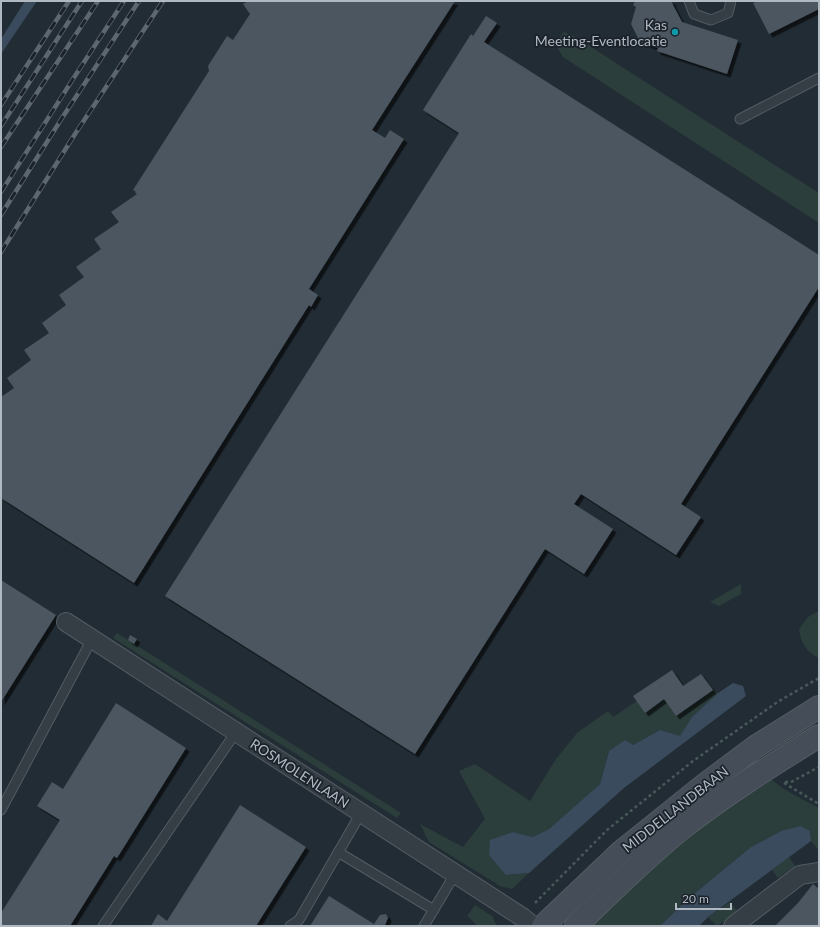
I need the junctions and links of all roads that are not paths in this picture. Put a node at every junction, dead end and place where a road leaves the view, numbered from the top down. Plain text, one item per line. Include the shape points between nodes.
1 (689, 1) edge
2 (731, 1) edge
3 (819, 78) edge
4 (740, 119) dead end
5 (66, 622) dead end
6 (92, 640) junction
7 (814, 710) edge
8 (236, 732) junction
9 (819, 736) edge
10 (1, 810) edge
11 (361, 813) junction
12 (338, 852) junction
13 (819, 872) edge
14 (455, 874) junction
15 (434, 910) junction
16 (103, 926) edge
17 (290, 926) edge
18 (424, 926) edge
19 (533, 926) edge
20 (543, 926) edge
21 (576, 926) edge
22 (733, 926) edge

1 - 2 lane via 694,14 711,20 728,13
3 - 4 lane
5 - 6 street, ROSMOLENLAAN
6 - 8 street, ROSMOLENLAAN
6 - 10 lane
7 - 9 street
7 - 20 main road, MIDDELLANDBAAN via 702,786 622,851
8 - 11 street, ROSMOLENLAAN
8 - 16 lane
9 - 21 main road, MIDDELLANDBAAN via 681,829
11 - 12 lane
11 - 14 street, ROSMOLENLAAN
12 - 15 lane
12 - 17 lane via 299,920
13 - 22 street via 800,875
14 - 15 lane
14 - 19 street, ROSMOLENLAAN
15 - 18 lane

